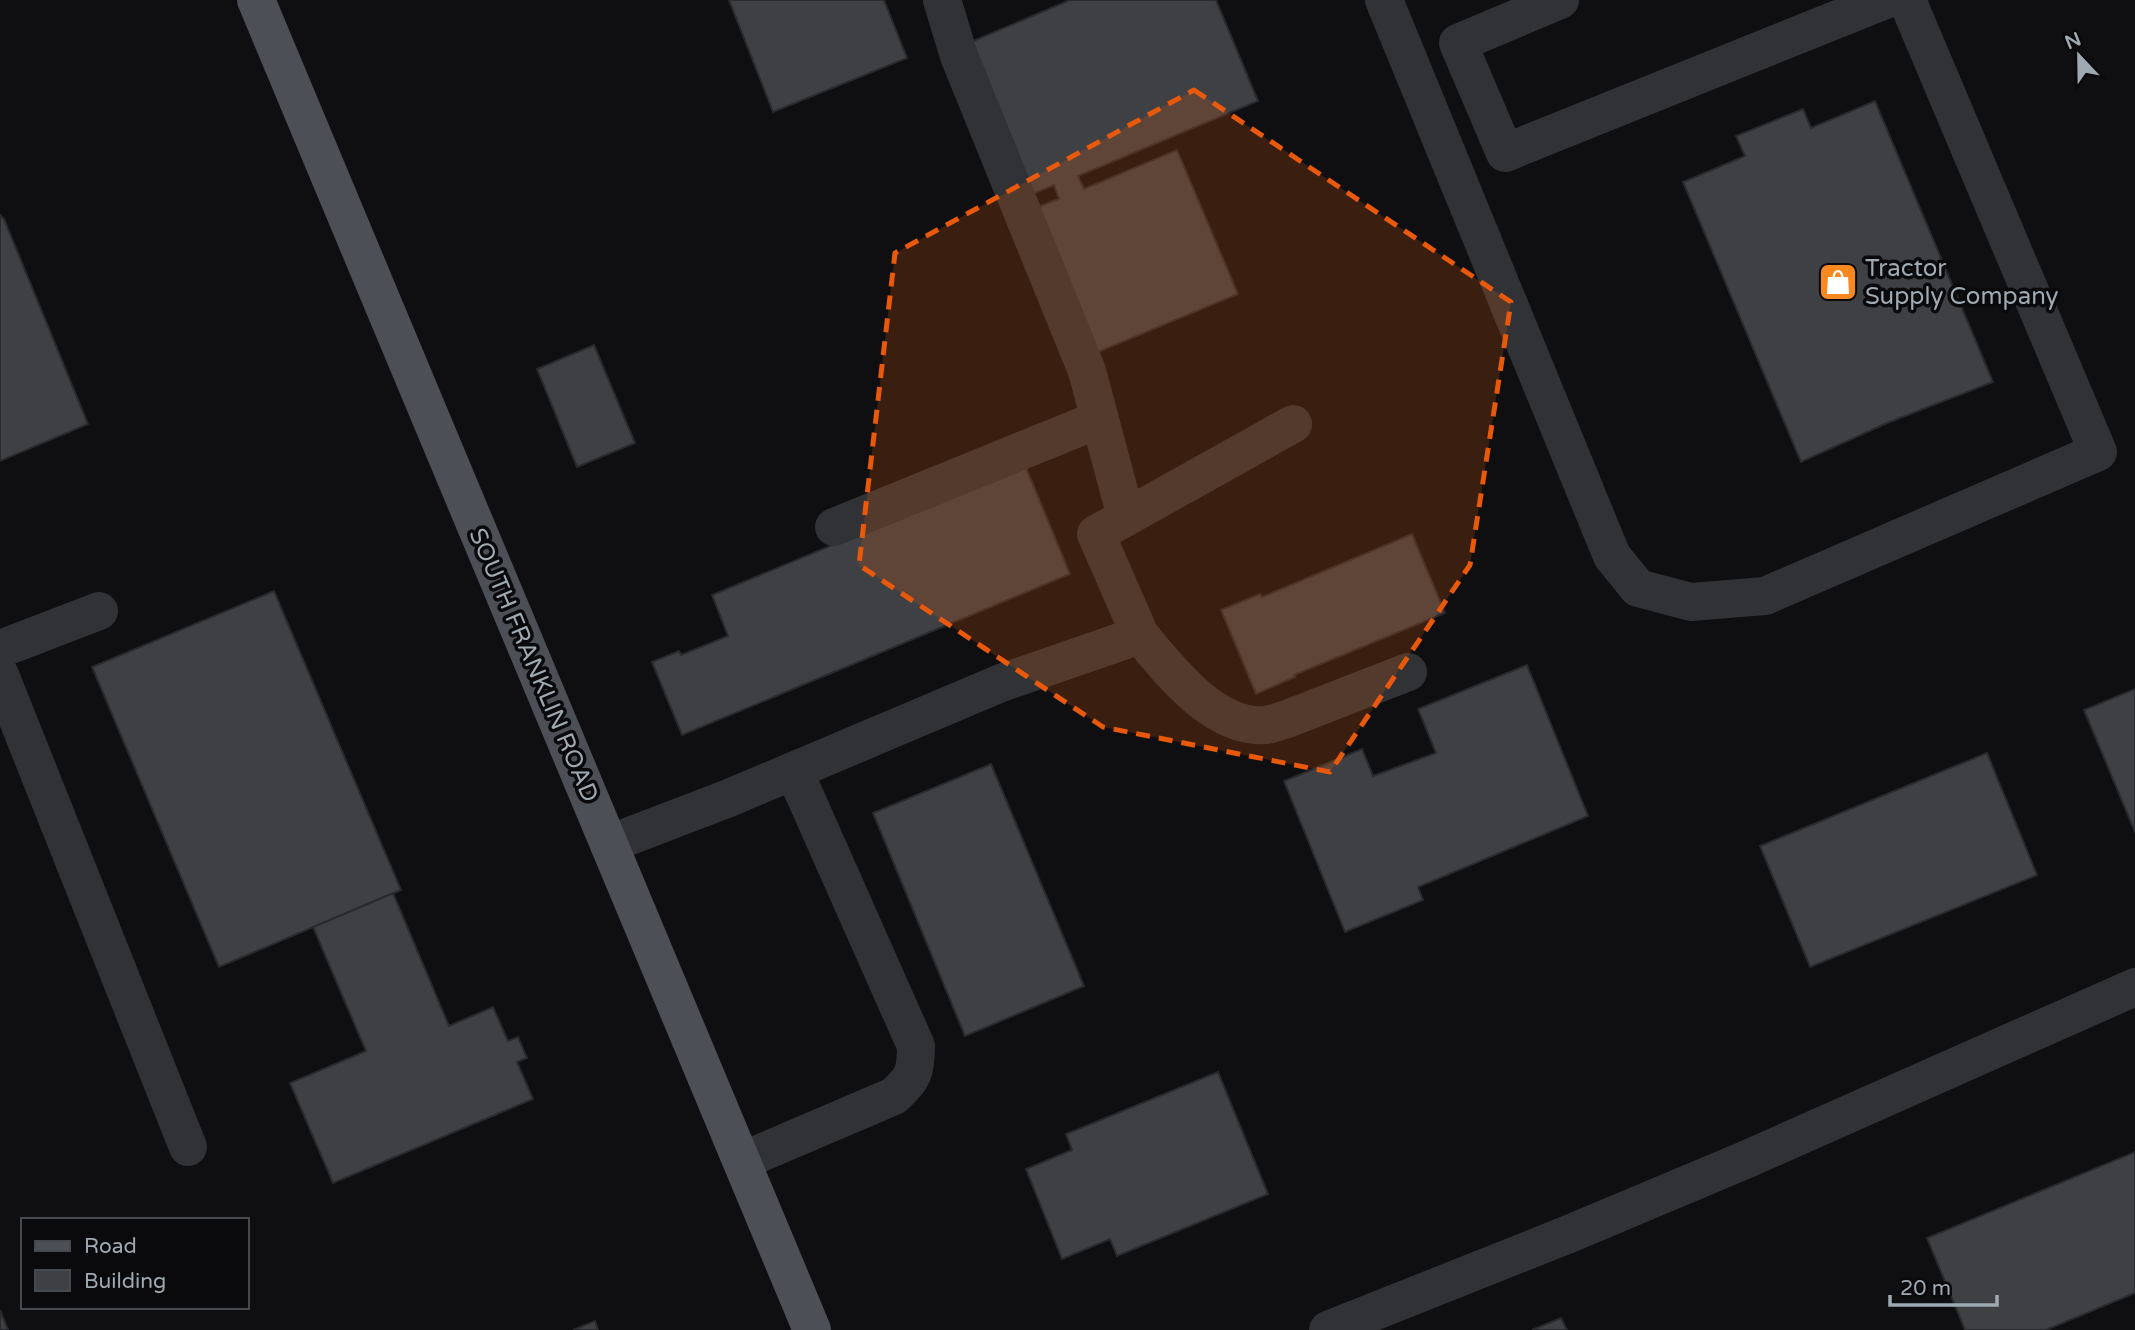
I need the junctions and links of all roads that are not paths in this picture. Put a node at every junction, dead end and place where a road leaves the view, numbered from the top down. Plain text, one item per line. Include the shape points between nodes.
1 (256, 0) edge
2 (942, 0) edge
3 (1384, 0) edge
4 (1560, 0) edge
5 (1885, 0) edge
6 (1907, 0) edge
7 (1100, 419) junction
8 (1293, 424) dead end
9 (1126, 517) junction
10 (834, 527) dead end
11 (99, 611) dead end
12 (1140, 635) junction
13 (0, 649) edge
14 (1408, 673) dead end
15 (0, 675) edge
16 (794, 771) junction
17 (609, 844) junction
18 (2135, 987) edge
19 (188, 1147) dead end
20 (742, 1161) junction
21 (813, 1330) edge
22 (1328, 1330) edge

1 - 17 main road, SOUTH FRANKLIN ROAD
2 - 7 lane via 959,56 1087,371
3 - 6 lane via 1612,556 1638,588 1691,601 1765,596 2098,452
4 - 5 lane via 1458,43 1505,153
7 - 9 lane
7 - 10 lane
8 - 9 lane
9 - 12 lane via 1096,534
11 - 13 lane
12 - 14 lane via 1197,696 1225,716 1256,725 1287,719
12 - 16 lane via 1001,682
15 - 19 lane
16 - 17 lane
16 - 20 lane via 916,1046 916,1065 910,1082 894,1096
17 - 20 main road, SOUTH FRANKLIN ROAD
18 - 22 lane via 1720,1170
20 - 21 main road, SOUTH FRANKLIN ROAD

